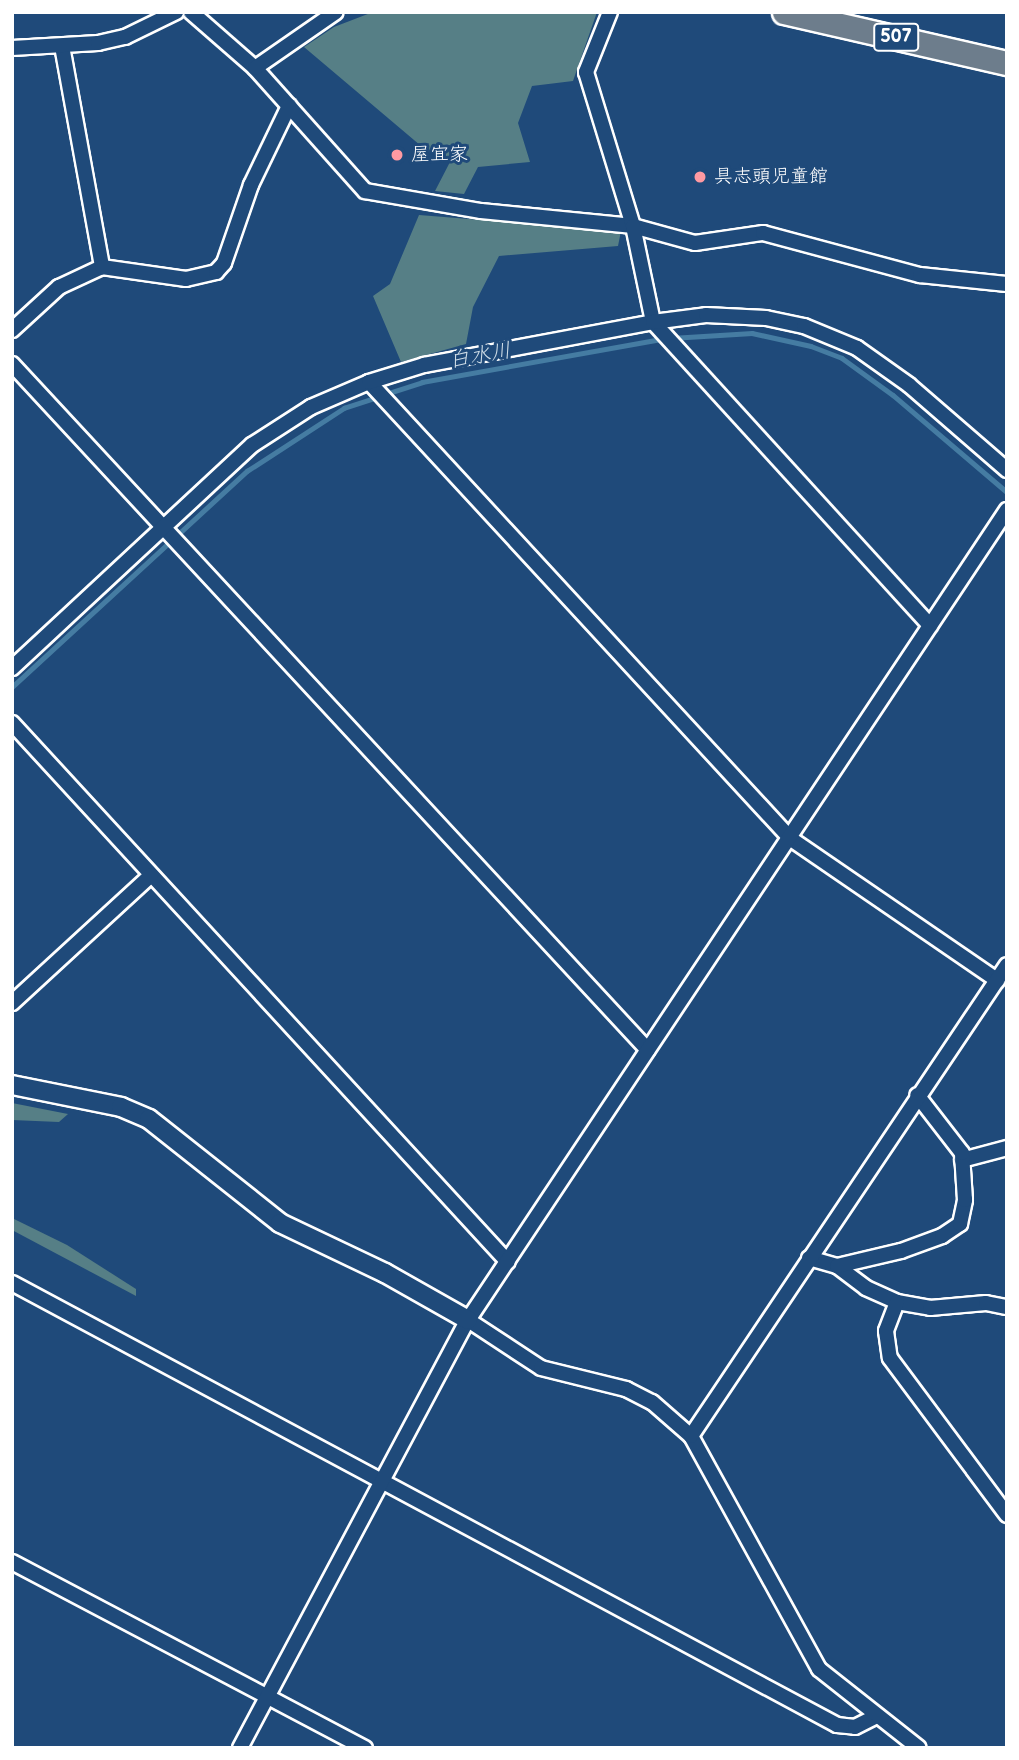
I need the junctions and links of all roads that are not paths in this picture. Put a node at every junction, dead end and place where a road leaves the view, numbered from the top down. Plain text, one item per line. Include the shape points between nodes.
1 (176, 12) edge
2 (191, 12) edge
3 (336, 12) edge
4 (610, 12) edge
5 (798, 14) edge
6 (62, 46) junction
7 (12, 48) edge
8 (1007, 63) edge
9 (256, 68) junction
10 (289, 106) junction
11 (634, 226) junction
12 (102, 267) junction
13 (1007, 284) edge
14 (653, 322) junction
15 (12, 330) edge
16 (12, 365) edge
17 (369, 382) junction
18 (1007, 470) edge
19 (1007, 510) edge
20 (163, 525) junction
21 (930, 625) junction
22 (12, 668) edge
23 (12, 723) edge
24 (791, 839) junction
25 (151, 875) junction
26 (1007, 965) edge
27 (997, 980) junction
28 (12, 1003) edge
29 (648, 1050) junction
30 (12, 1085) edge
31 (916, 1095) junction
32 (1007, 1148) edge
33 (962, 1160) junction
34 (809, 1258) junction
35 (508, 1262) junction
36 (837, 1266) junction
37 (12, 1283) edge
38 (897, 1302) junction
39 (1007, 1307) edge
40 (468, 1320) junction
41 (691, 1436) junction
42 (382, 1479) junction
43 (1007, 1515) edge
44 (12, 1562) edge
45 (267, 1696) junction
46 (877, 1716) junction
47 (240, 1748) edge
48 (365, 1748) edge
49 (919, 1748) edge

1 - 6 street via 125,37
2 - 9 street
3 - 9 street
4 - 11 street via 586,72
5 - 8 highway, 507
6 - 7 street
6 - 12 street
9 - 10 street
10 - 11 street via 365,191 481,211
10 - 12 street via 250,185 224,263 216,272 186,279
11 - 13 street via 695,243 763,233 920,275
11 - 14 street
12 - 15 street via 59,287
14 - 17 street via 424,365
14 - 18 street via 706,316 766,318 804,326 857,348 909,385
14 - 21 street
16 - 20 street
17 - 20 street via 312,407 252,445
17 - 24 street
19 - 21 street
20 - 22 street
20 - 29 street
21 - 24 street
23 - 25 street
24 - 27 street
24 - 29 street
25 - 28 street
25 - 35 street
26 - 27 street
27 - 31 street
29 - 35 street
30 - 40 street via 121,1107 149,1119 280,1223
31 - 33 street via 962,1153
31 - 34 street
32 - 33 street
33 - 36 street via 963,1214 953,1229 901,1251
34 - 36 street
34 - 41 street
35 - 40 street
36 - 38 street via 866,1288
37 - 42 street
38 - 39 street via 930,1308 986,1303
38 - 43 street via 886,1331 890,1358
40 - 41 street via 541,1368 626,1389 652,1402
40 - 42 street
41 - 46 street via 801,1641 820,1669
42 - 45 street
42 - 46 street via 837,1724 855,1727
44 - 45 street
45 - 47 street
45 - 48 street
46 - 49 street

